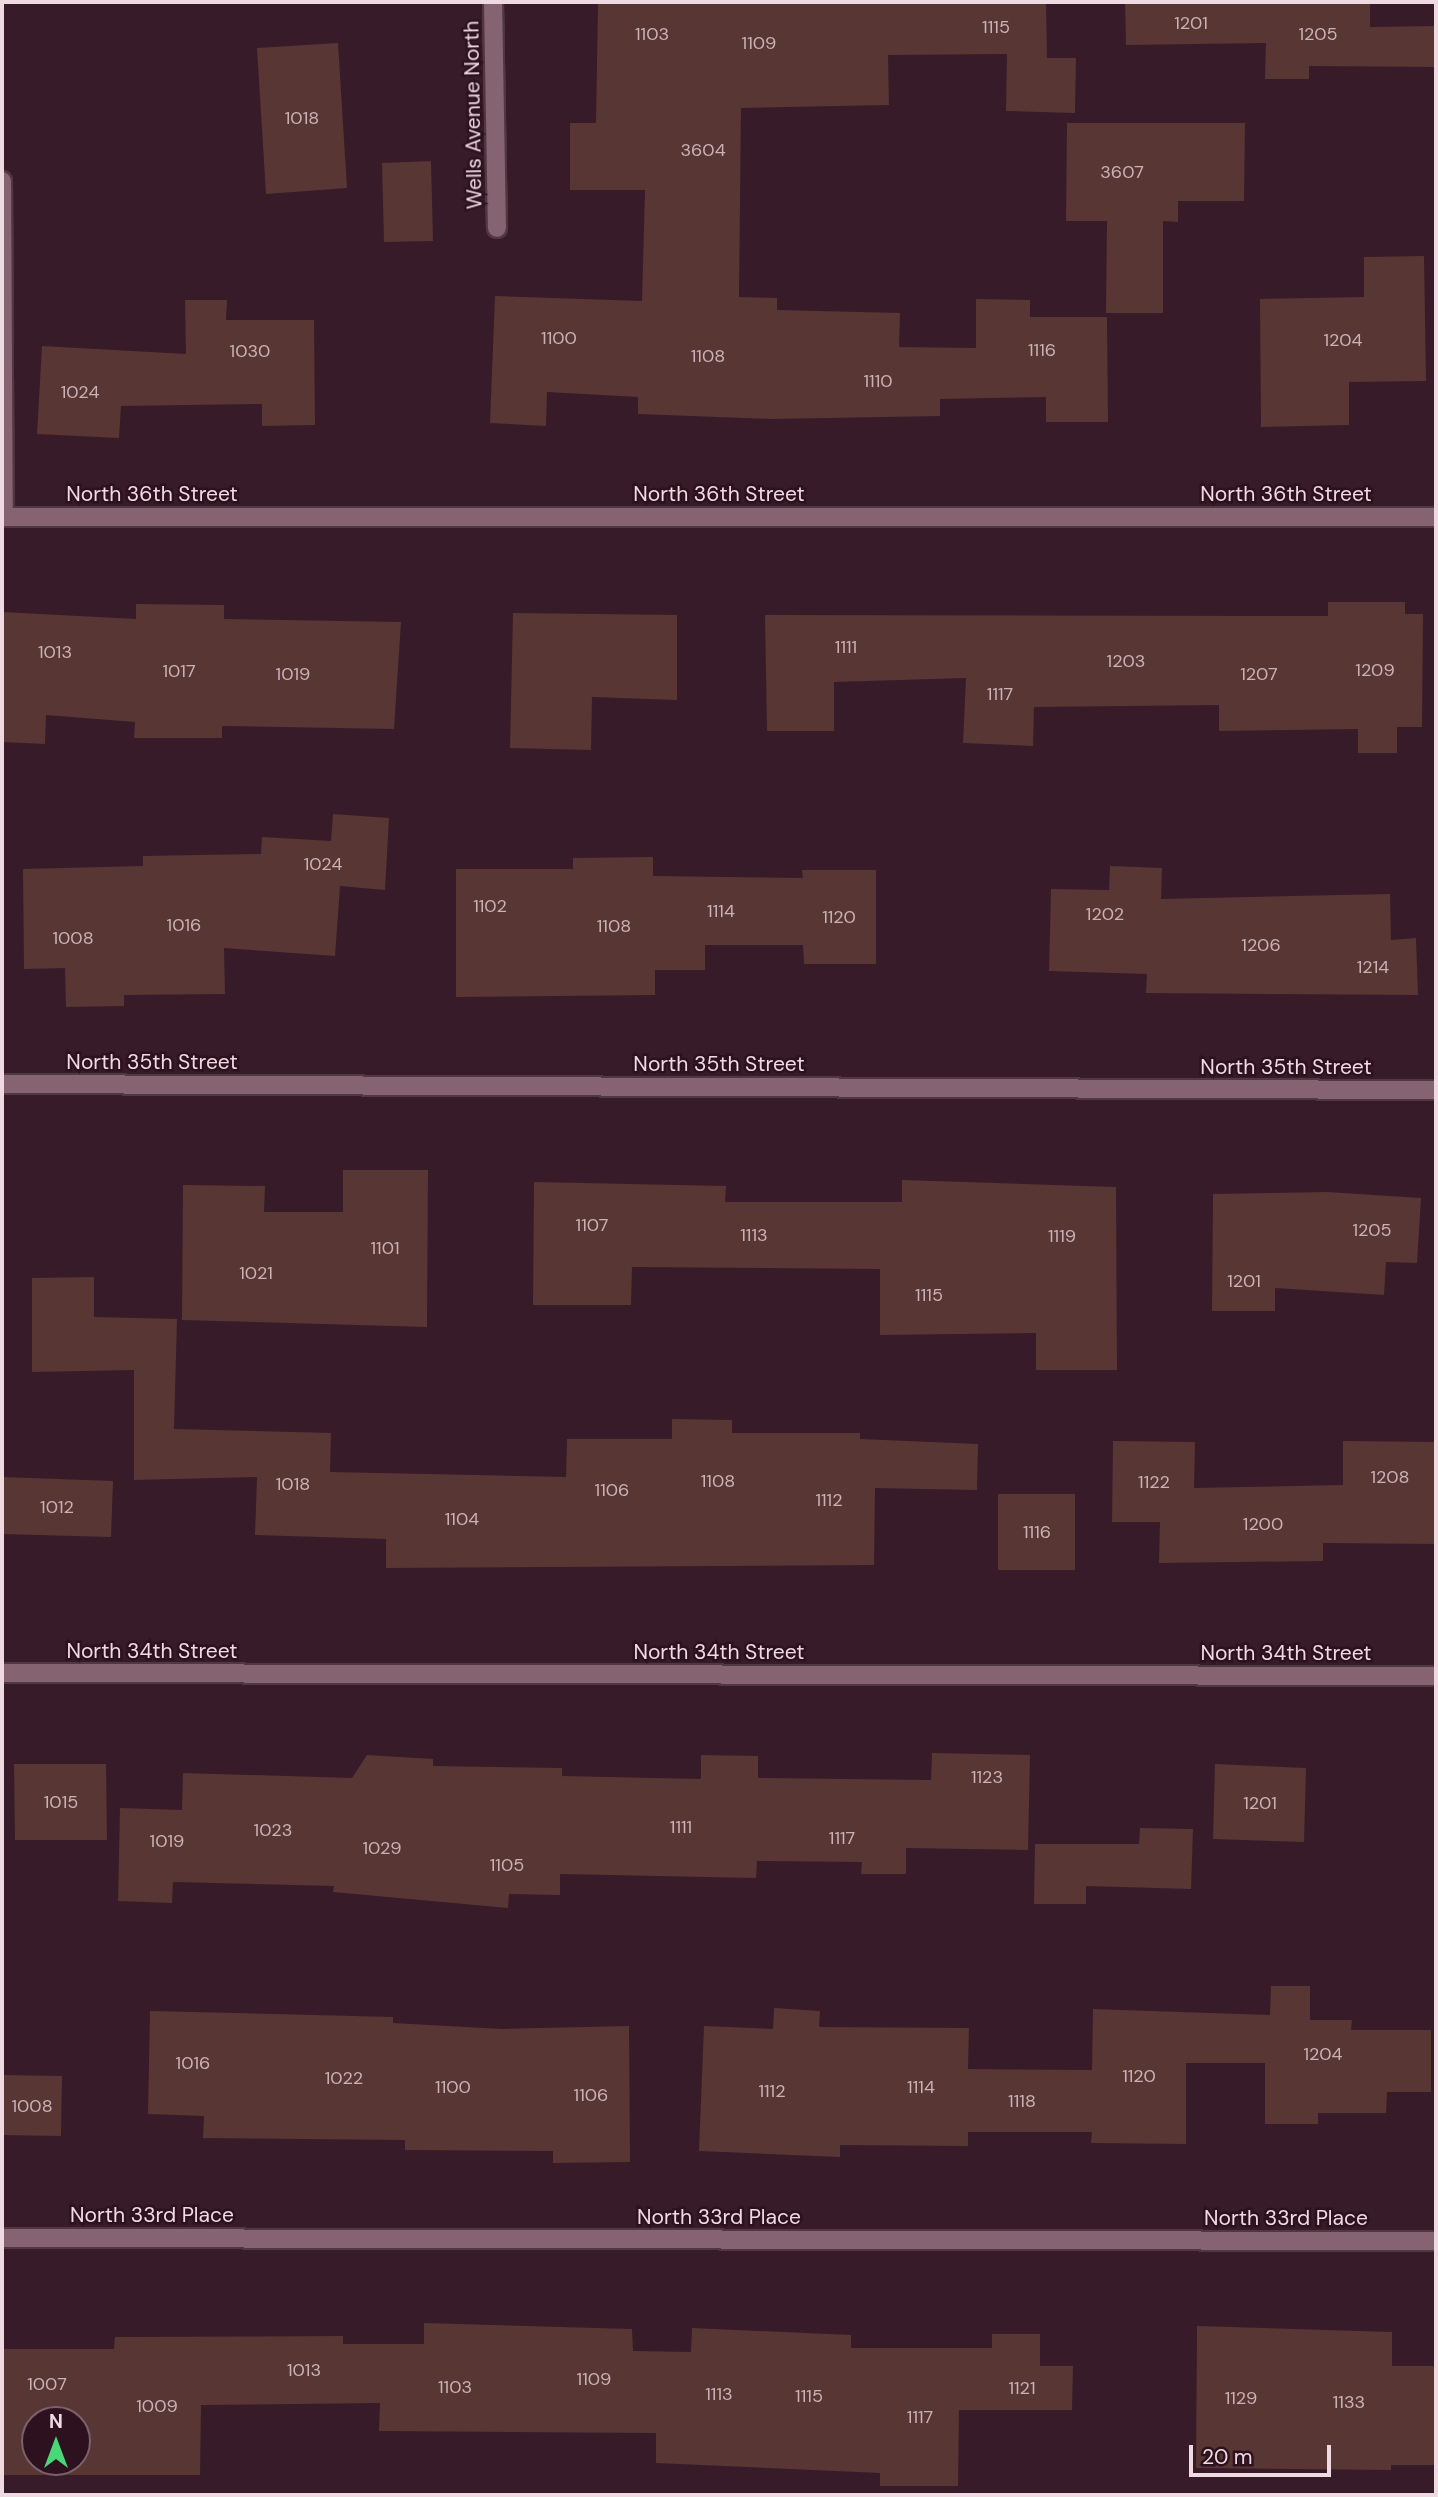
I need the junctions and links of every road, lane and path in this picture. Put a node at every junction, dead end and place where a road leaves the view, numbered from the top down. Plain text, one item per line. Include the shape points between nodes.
1 (493, 2) edge
2 (2, 181) edge
3 (497, 228) dead end
4 (3, 517) edge
5 (1436, 517) edge
6 (2, 1084) edge
7 (1436, 1090) edge
8 (2, 1674) edge
9 (1436, 1676) edge
10 (2, 2238) edge
11 (1436, 2241) edge

1 - 3 street, Wells Avenue North
2 - 4 street
4 - 5 street, North 36th Street
6 - 7 street, North 35th Street
8 - 9 street, North 34th Street
10 - 11 street, North 33rd Place

